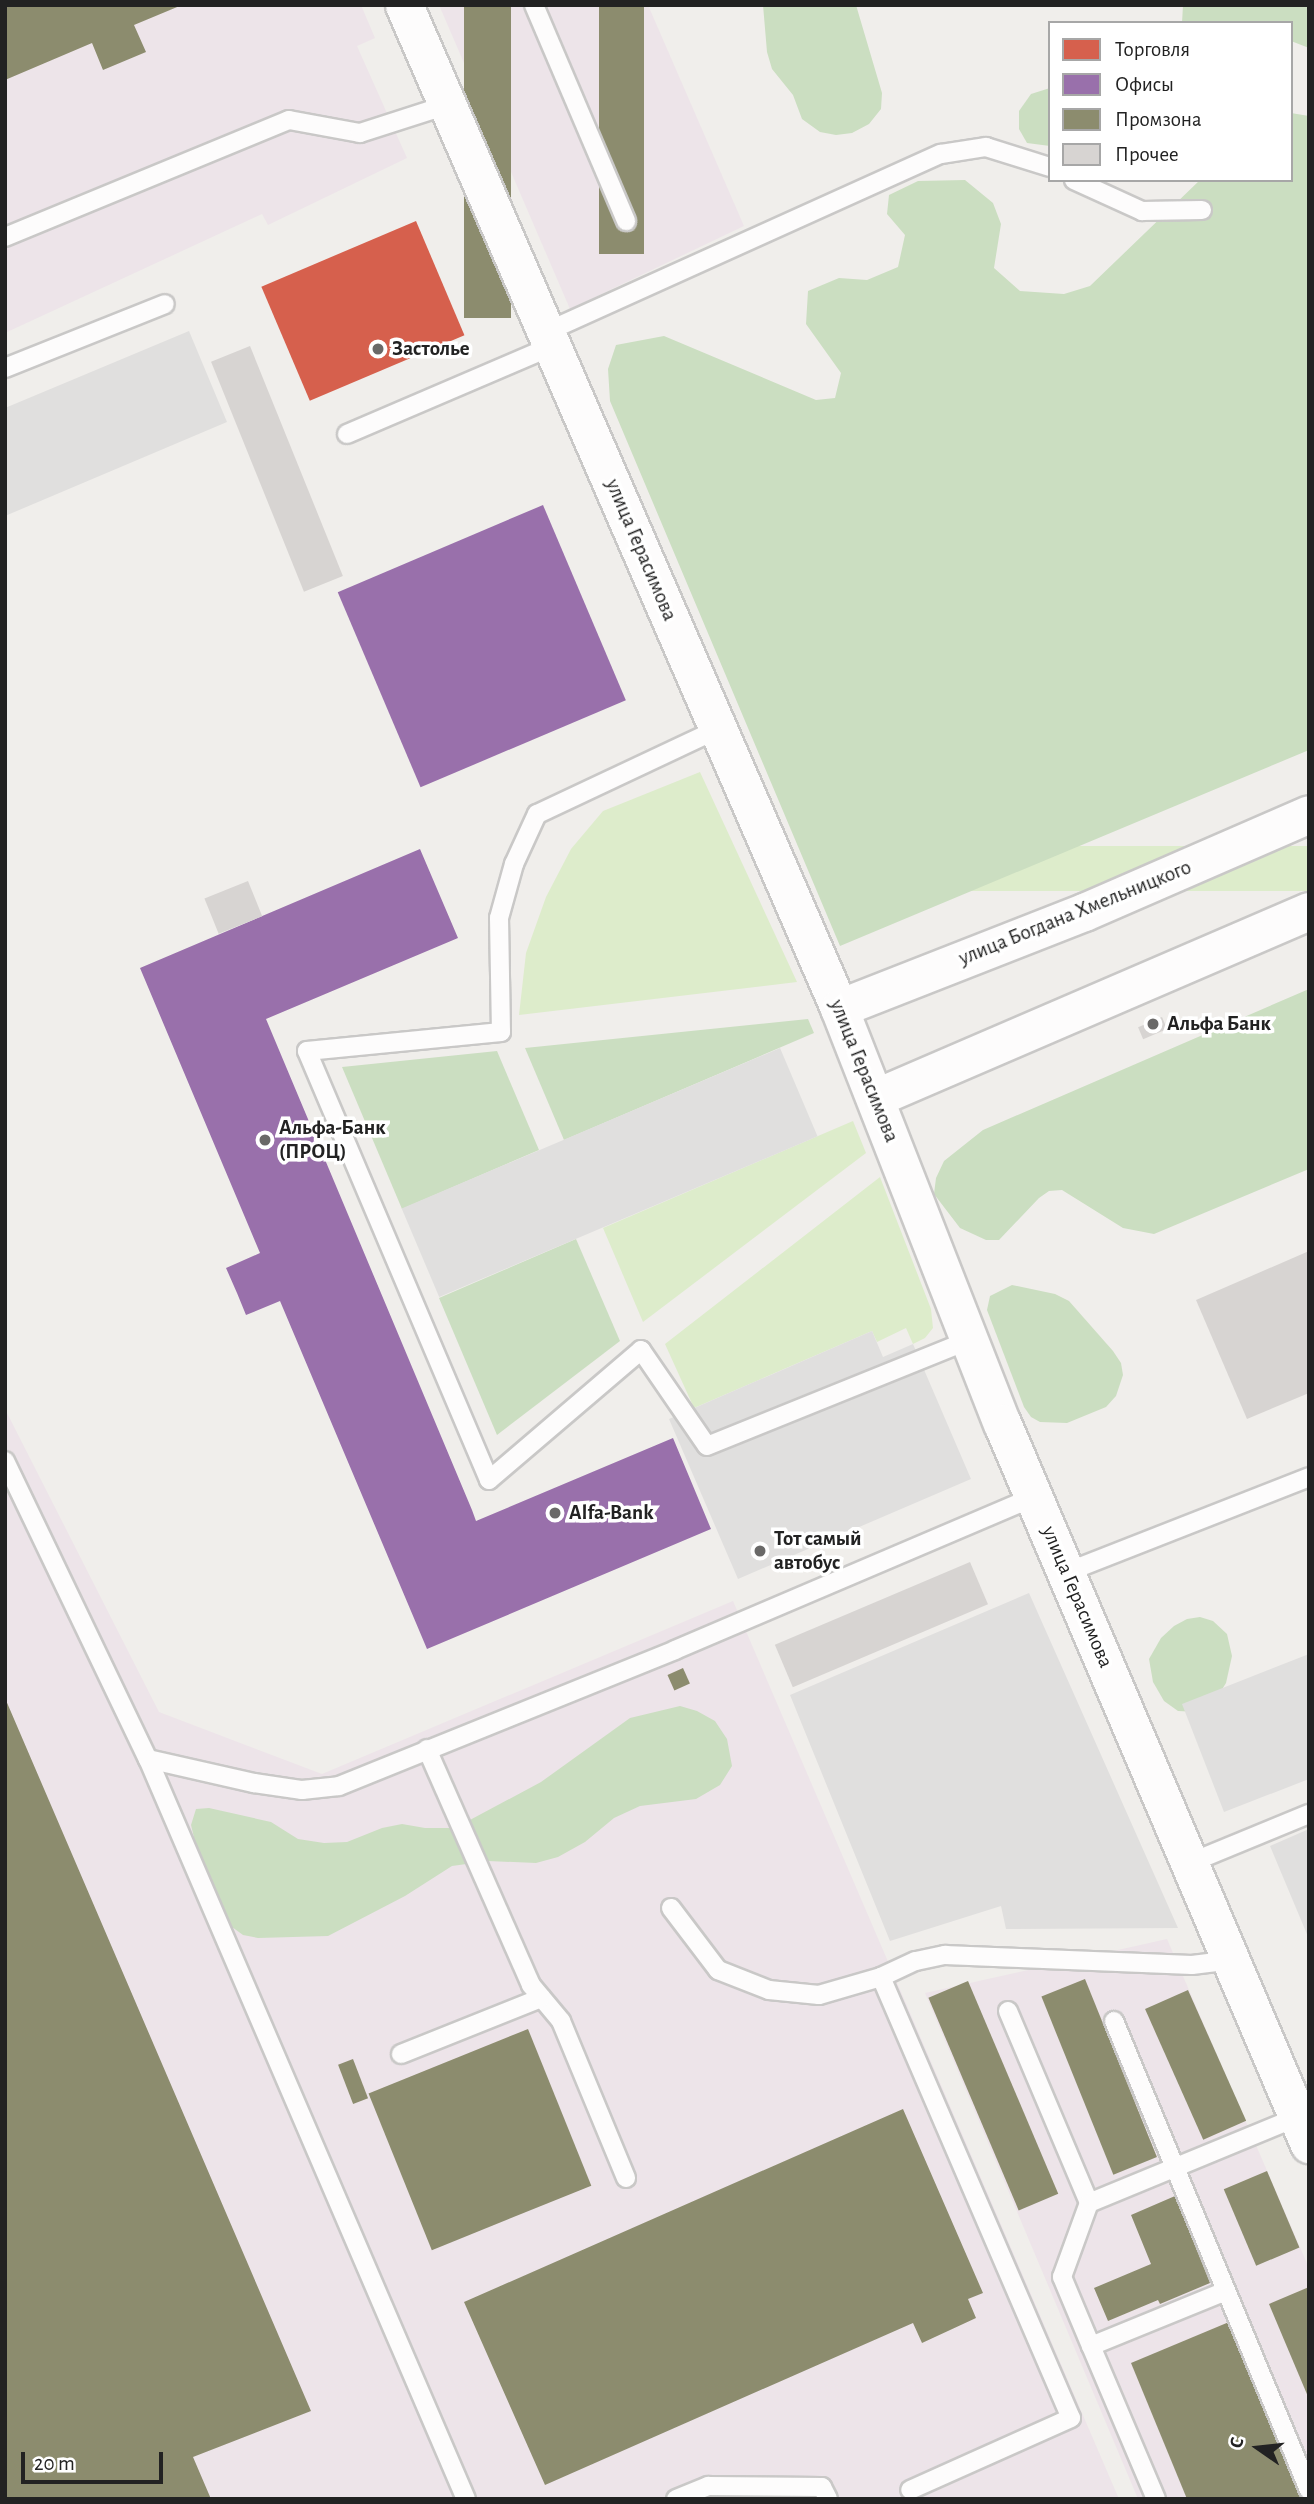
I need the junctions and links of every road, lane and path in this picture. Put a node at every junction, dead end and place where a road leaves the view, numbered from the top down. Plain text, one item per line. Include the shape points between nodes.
1 (404, 5) edge
2 (534, 5) edge
3 (447, 105) junction
4 (1048, 166) edge
5 (1078, 182) edge
6 (1202, 210) dead end
7 (626, 221) dead end
8 (5, 237) edge
9 (165, 304) dead end
10 (549, 339) junction
11 (5, 368) edge
12 (347, 434) dead end
13 (718, 729) junction
14 (1309, 814) edge
15 (1309, 912) edge
16 (839, 1008) junction
17 (877, 1097) junction
18 (969, 1340) junction
19 (5, 1461) edge
20 (1309, 1477) edge
21 (1034, 1497) junction
22 (1067, 1572) junction
23 (427, 1749) junction
24 (148, 1759) junction
25 (1309, 1814) edge
26 (1190, 1863) junction
27 (671, 1908) dead end
28 (1231, 1960) junction
29 (881, 1977) junction
30 (541, 1998) junction
31 (1008, 2011) dead end
32 (1114, 2021) dead end
33 (401, 2054) dead end
34 (1305, 2125) edge
35 (1175, 2168) junction
36 (626, 2178) dead end
37 (1089, 2203) junction
38 (1226, 2291) junction
39 (1091, 2346) junction
40 (910, 2490) dead end
41 (1309, 2490) edge
42 (466, 2499) edge
43 (676, 2499) edge
44 (828, 2499) edge
45 (1156, 2499) edge

1 - 3 street, улица Герасимова
2 - 7 lane
3 - 8 lane via 360,133 289,120
3 - 10 street, улица Герасимова
4 - 10 lane via 986,147 941,154
5 - 6 lane via 1142,211
9 - 11 lane
10 - 12 lane
10 - 13 street, улица Герасимова
13 - 16 street, улица Герасимова
13 - 18 lane via 537,814 514,864 499,918 501,1032 307,1051 489,1480 641,1350 707,1446
14 - 16 street, улица Богдана Хмельницкого via 1084,912
15 - 17 street
16 - 17 street, улица Герасимова
17 - 18 street, улица Герасимова
18 - 21 street, улица Герасимова
19 - 24 lane
20 - 22 lane
21 - 22 street, улица Герасимова
21 - 23 lane via 675,1650
22 - 26 street, улица Герасимова
23 - 24 lane via 339,1786 302,1790
23 - 30 lane via 531,1985
24 - 42 lane
25 - 26 lane
26 - 28 street, улица Герасимова
27 - 29 lane via 718,1970 769,1990 819,1995
28 - 29 lane via 1192,1965 945,1955 916,1961
28 - 34 street, улица Герасимова
29 - 40 lane via 1071,2418
30 - 33 lane
30 - 36 lane via 561,2021
31 - 37 lane
32 - 35 lane
34 - 35 lane
35 - 37 lane
35 - 38 lane
37 - 39 lane via 1062,2277
38 - 39 lane
38 - 41 lane
39 - 45 lane
43 - 44 lane via 708,2486 822,2487

